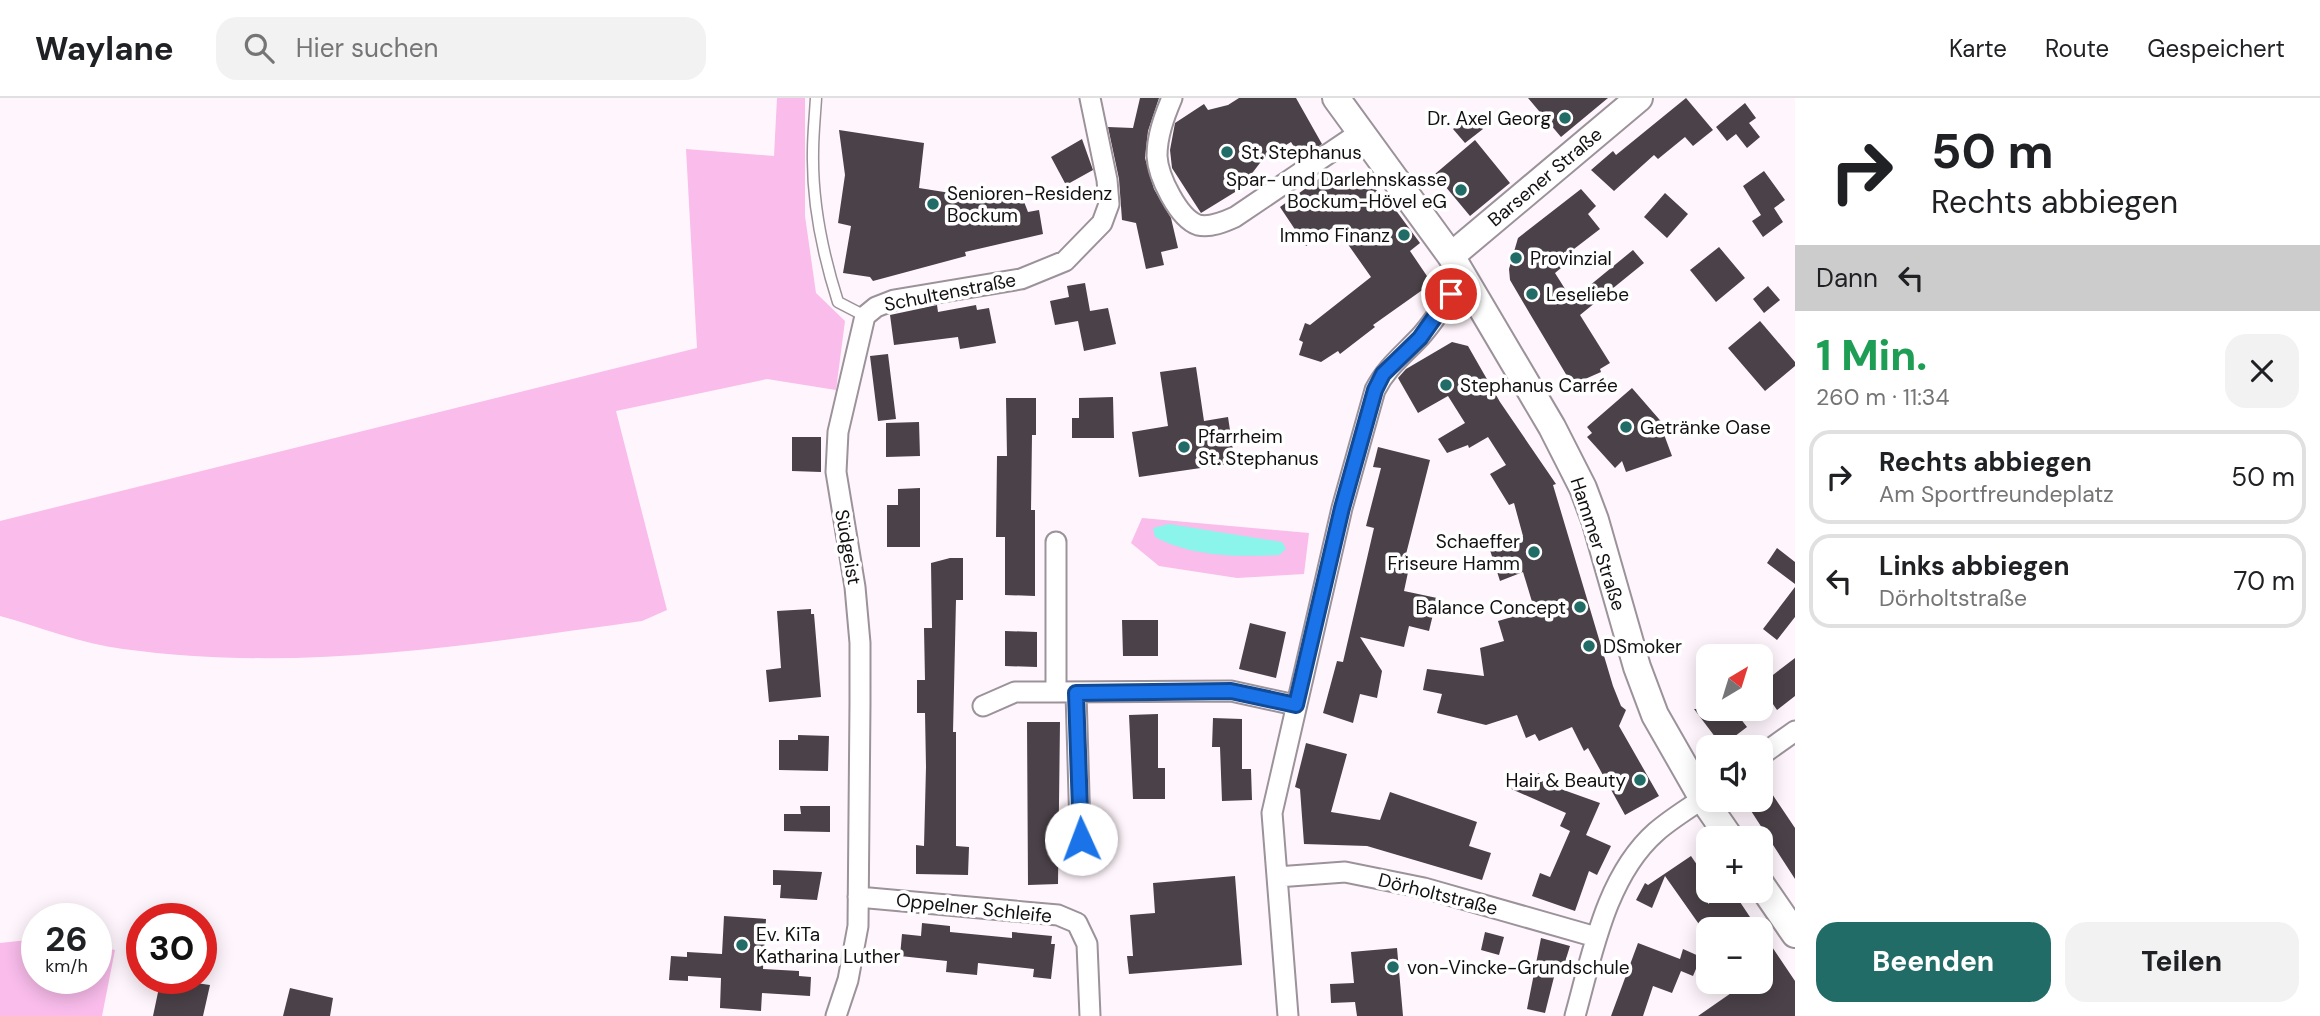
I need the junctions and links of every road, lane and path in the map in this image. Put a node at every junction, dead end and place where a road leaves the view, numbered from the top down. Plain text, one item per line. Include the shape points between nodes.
1 (816, 98) edge
2 (1090, 98) edge
3 (1172, 98) edge
4 (1336, 98) edge
5 (1639, 98) edge
6 (1359, 133) junction
7 (1451, 256) junction
8 (1467, 285) junction
9 (865, 316) junction
10 (1056, 542) dead end
11 (1056, 692) junction
12 (1076, 693) junction
13 (1296, 705) junction
14 (983, 706) dead end
15 (1795, 731) edge
16 (1773, 747) edge
17 (1696, 782) edge
18 (1696, 803) edge
19 (1081, 863) dead end
20 (1277, 877) junction
21 (858, 897) junction
22 (1773, 902) edge
23 (1795, 934) edge
24 (1596, 937) junction
25 (836, 1016) edge
26 (1090, 1016) edge
27 (1288, 1016) edge
28 (1575, 1016) edge

1 - 9 lane via 813,154 820,232 838,302
2 - 9 street, Schultenstraße via 1109,204 1102,223 1065,261 1021,279 894,300
3 - 6 street via 1160,130 1157,158 1165,187 1198,225 1217,225 1235,217
4 - 6 main road, Hammer Straße
5 - 7 main road, Barsener Straße
6 - 7 main road, Hammer Straße
7 - 8 main road, Hammer Straße
8 - 13 street via 1451,294 1420,338 1383,374 1375,390
8 - 17 main road, Hammer Straße via 1583,488 1655,715
9 - 21 street, Südgeist via 838,432 836,472 860,643
10 - 11 street
11 - 12 street
11 - 14 street via 1014,692
12 - 13 street via 1231,691
12 - 19 street
13 - 20 street via 1272,813
15 - 16 street
18 - 24 street via 1655,832 1633,857
20 - 24 street, Dörholtstraße via 1345,872 1424,888
20 - 27 street
21 - 25 street, Südgeist via 856,940
21 - 26 street, Oppelner Schleife via 1058,915 1077,923 1087,944
22 - 23 main road
24 - 28 street

